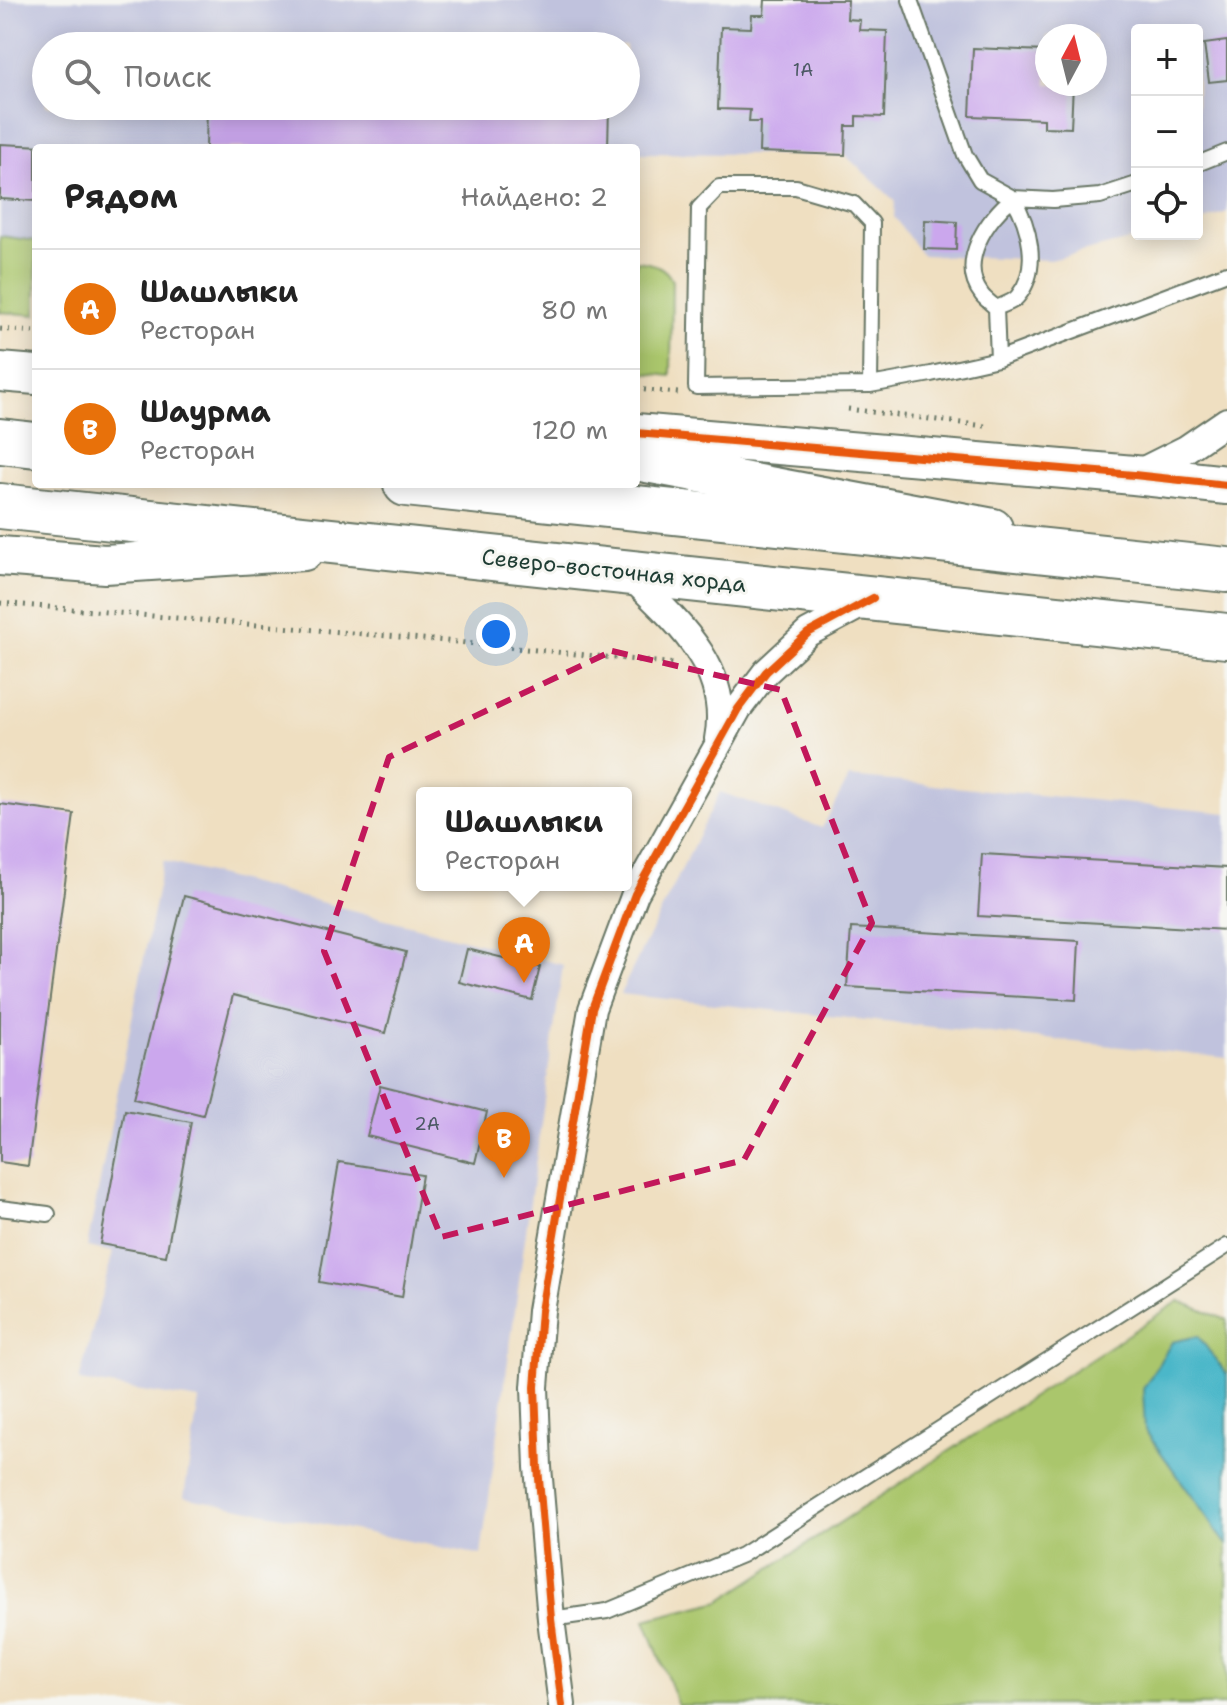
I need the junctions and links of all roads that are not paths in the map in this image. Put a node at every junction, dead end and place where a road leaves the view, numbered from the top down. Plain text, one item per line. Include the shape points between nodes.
1 (910, 0) edge
2 (1227, 152) edge
3 (1203, 162) edge
4 (1131, 186) edge
5 (1013, 198) junction
6 (1227, 273) edge
7 (996, 308) junction
8 (998, 359) junction
9 (0, 372) edge
10 (32, 375) edge
11 (870, 385) junction
12 (1227, 421) edge
13 (640, 433) edge
14 (0, 441) edge
15 (32, 445) edge
16 (640, 462) edge
17 (1134, 475) junction
18 (1227, 485) edge
19 (444, 488) edge
20 (0, 506) edge
21 (380, 546) junction
22 (0, 556) edge
23 (1208, 568) edge
24 (625, 570) junction
25 (873, 598) junction
26 (1013, 613) junction
27 (1227, 636) edge
28 (1227, 657) edge
29 (716, 750) junction
30 (0, 1208) edge
31 (48, 1214) dead end
32 (1227, 1246) edge
33 (551, 1619) junction
34 (562, 1705) edge

1 - 5 lane via 965,155 980,180
2 - 3 lane
4 - 5 lane via 1100,196
5 - 7 lane via 1027,229 1031,259 1017,298
5 - 7 lane via 986,224 974,256 973,277
6 - 8 lane
7 - 8 lane
8 - 11 lane
9 - 10 street
11 - 11 lane via 696,387 699,208 719,187 796,187 854,204 872,223
12 - 17 street
13 - 17 street
14 - 15 highway
16 - 23 street
17 - 18 street
19 - 23 highway
20 - 21 highway, Северо-восточная хорда
21 - 22 street via 105,564
21 - 24 highway, Северо-восточная хорда
24 - 25 highway, Северо-восточная хорда
24 - 29 street via 676,620 710,667 721,706
25 - 26 highway, Северо-восточная хорда
25 - 29 street via 808,633 766,672
26 - 27 highway, Северо-восточная хорда
26 - 28 street
29 - 33 street via 635,894 592,1009 541,1311 535,1387
30 - 31 lane
32 - 33 lane via 742,1555 607,1611
33 - 34 street

